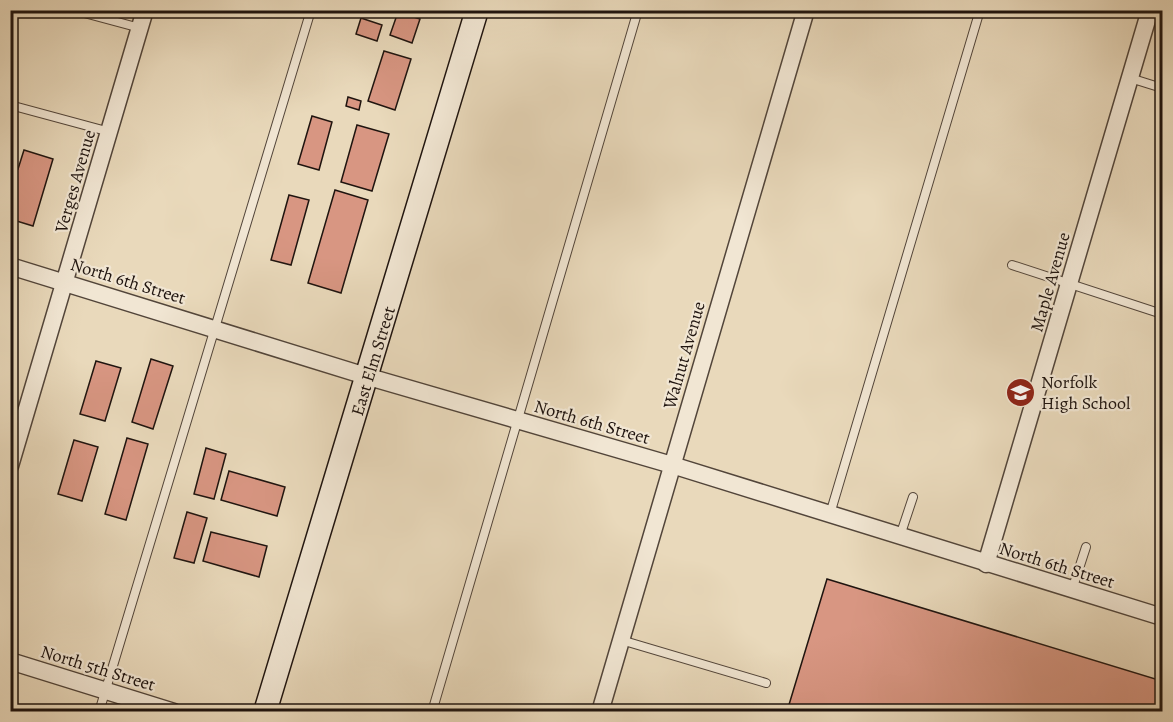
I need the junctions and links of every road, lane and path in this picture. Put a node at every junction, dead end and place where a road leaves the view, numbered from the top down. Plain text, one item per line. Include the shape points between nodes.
1 (73, 10) edge
2 (145, 10) edge
3 (311, 10) edge
4 (477, 10) edge
5 (638, 10) edge
6 (806, 10) edge
7 (980, 10) edge
8 (1150, 10) edge
9 (140, 28) junction
10 (1130, 78) junction
11 (1162, 88) edge
12 (10, 105) edge
13 (110, 132) junction
14 (1012, 265) dead end
15 (10, 266) edge
16 (66, 282) junction
17 (1069, 286) junction
18 (1162, 314) edge
19 (217, 329) junction
20 (369, 377) junction
21 (517, 420) junction
22 (10, 465) edge
23 (672, 465) junction
24 (913, 497) dead end
25 (830, 514) junction
26 (900, 536) junction
27 (1086, 547) dead end
28 (986, 564) junction
29 (1072, 590) junction
30 (1162, 617) edge
31 (621, 640) junction
32 (10, 662) edge
33 (766, 683) dead end
34 (105, 690) junction
35 (99, 711) edge
36 (174, 711) edge
37 (265, 711) edge
38 (432, 711) edge
39 (600, 711) edge

1 - 9 lane
2 - 9 street, Verges Avenue
3 - 19 lane
4 - 20 street, East Elm Street
5 - 21 lane
6 - 23 street, Walnut Avenue
7 - 25 lane
8 - 10 street, Maple Avenue
9 - 13 street, Verges Avenue
10 - 11 lane
10 - 17 street, Maple Avenue
12 - 13 lane
13 - 16 street, Verges Avenue
14 - 17 lane
15 - 16 street, North 6th Street
16 - 19 street, North 6th Street
16 - 22 street, Verges Avenue
17 - 18 lane
17 - 28 street, Maple Avenue
19 - 20 street, North 6th Street
19 - 34 lane
20 - 21 street, North 6th Street
20 - 37 street, East Elm Street
21 - 23 street, North 6th Street
21 - 38 lane
23 - 25 street, North 6th Street
23 - 31 street, Walnut Avenue
24 - 26 lane
25 - 26 street, North 6th Street
26 - 28 street, North 6th Street
27 - 29 lane
28 - 29 street, North 6th Street
29 - 30 street, North 6th Street
31 - 33 lane
31 - 39 street, Walnut Avenue
32 - 34 street, North 5th Street
34 - 35 lane
34 - 36 street, North 5th Street

